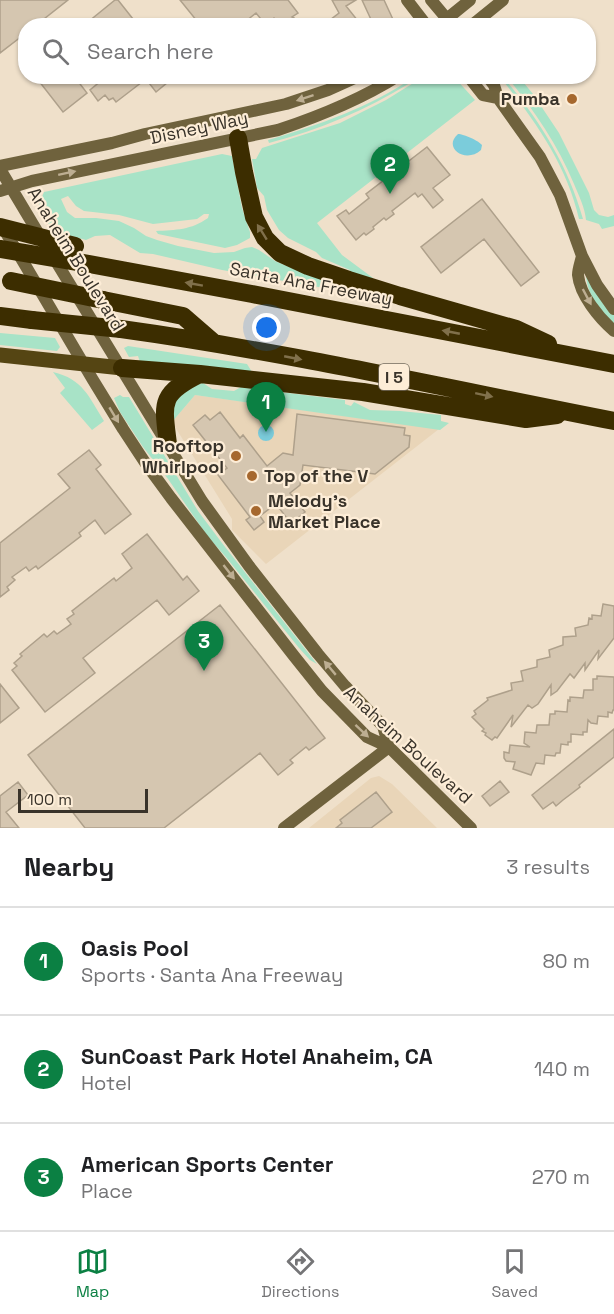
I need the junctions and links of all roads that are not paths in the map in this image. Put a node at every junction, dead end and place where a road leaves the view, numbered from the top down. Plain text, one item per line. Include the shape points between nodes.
1 (406, 0) edge
2 (431, 0) edge
3 (470, 0) edge
4 (503, 0) edge
5 (421, 18) edge
6 (442, 18) edge
7 (450, 18) edge
8 (481, 18) edge
9 (341, 84) edge
10 (385, 84) edge
11 (474, 84) edge
12 (493, 84) edge
13 (498, 98) junction
14 (232, 116) junction
15 (238, 138) junction
16 (0, 167) edge
17 (5, 190) edge
18 (0, 225) edge
19 (0, 249) edge
20 (76, 254) junction
21 (582, 256) junction
22 (5, 280) edge
23 (614, 309) edge
24 (0, 316) edge
25 (614, 331) edge
26 (214, 343) junction
27 (0, 355) edge
28 (570, 355) junction
29 (84, 364) junction
30 (614, 364) edge
31 (122, 368) junction
32 (200, 374) junction
33 (574, 413) junction
34 (614, 421) edge
35 (168, 444) junction
36 (389, 747) junction
37 (284, 828) edge
38 (471, 828) edge

1 - 5 main road
2 - 6 main road
3 - 7 main road
4 - 8 main road
9 -> 14 main road, Disney Way via 304,99
10 - 15 main road, Disney Way via 317,117
11 - 13 main road via 483,95
12 - 13 main road
13 - 21 main road via 551,177
14 - 15 main road
14 - 16 main road, Disney Way
17 -> 15 main road, Disney Way
28 -> 15 highway via 516,329 369,286 280,253 254,217
16 - 17 main road, Anaheim Boulevard
17 - 31 main road, Anaheim Boulevard
18 - 20 highway, bridge
18 - 29 main road
19 - 20 highway, Santa Ana Freeway, bridge
28 -> 20 highway, Santa Ana Freeway via 125,271
21 - 23 main road
21 -> 25 main road via 578,274 584,291 596,314
22 - 26 highway, bridge via 183,316
24 - 26 highway, I 5, bridge
26 -> 33 highway, I 5
27 - 29 main road
28 - 30 highway, Santa Ana Freeway
29 - 31 main road
29 -> 36 main road, Anaheim Boulevard via 146,464 297,660 367,736
31 - 32 highway
31 - 35 main road, Anaheim Boulevard
32 - 33 highway via 363,392 526,419
32 - 35 highway via 169,396 165,414
33 - 34 highway, I 5
36 -> 35 main road, Anaheim Boulevard via 382,726 318,654 219,524
36 - 37 main road
36 - 38 main road, Anaheim Boulevard

